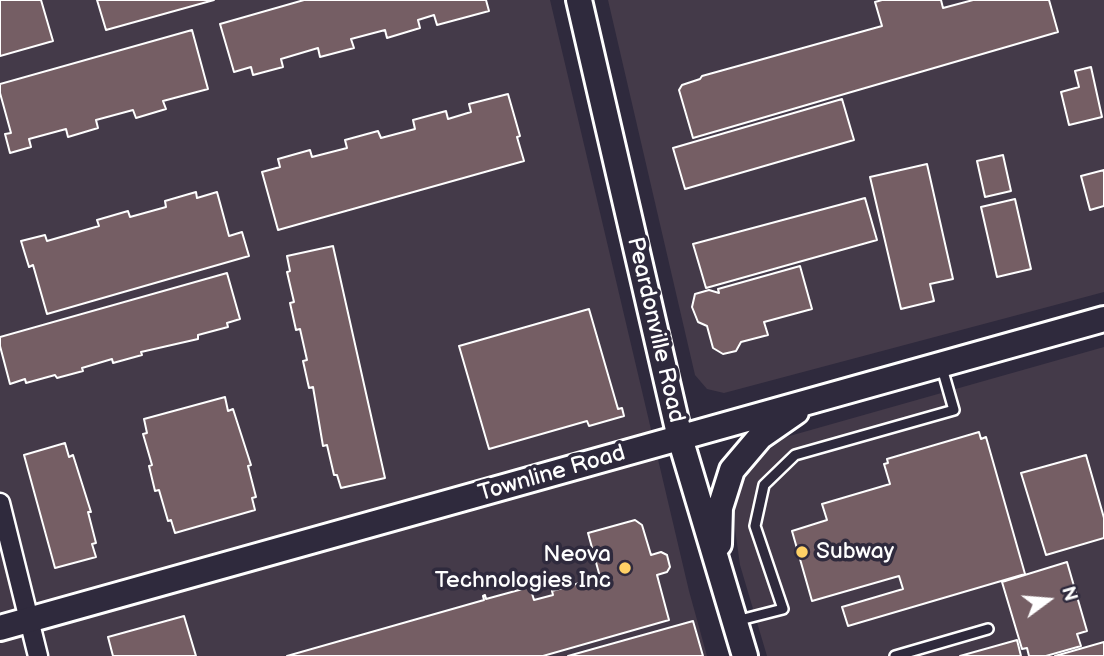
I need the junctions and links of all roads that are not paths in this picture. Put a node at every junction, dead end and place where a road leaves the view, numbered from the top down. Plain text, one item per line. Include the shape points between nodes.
1 (579, 0) edge
2 (1104, 319) edge
3 (942, 366) junction
4 (812, 401) junction
5 (680, 438) junction
6 (0, 503) edge
7 (718, 565) junction
8 (28, 620) junction
9 (735, 621) junction
10 (0, 628) edge
11 (988, 629) dead end
12 (38, 656) edge
13 (745, 656) edge
14 (895, 656) edge

1 - 5 street, Peardonville Road
2 - 3 street, Townline Road
3 - 4 street, Townline Road
3 - 9 lane via 954,410 794,455 764,485 755,526 783,609
4 - 5 street, Townline Road
4 - 7 street via 760,437 732,470 720,508
5 - 7 street, Peardonville Road
5 - 8 street, Townline Road
6 - 8 street
7 - 9 street, Peardonville Road
8 - 10 street, Townline Road
8 - 12 street
9 - 13 street, Peardonville Road
11 - 14 lane

